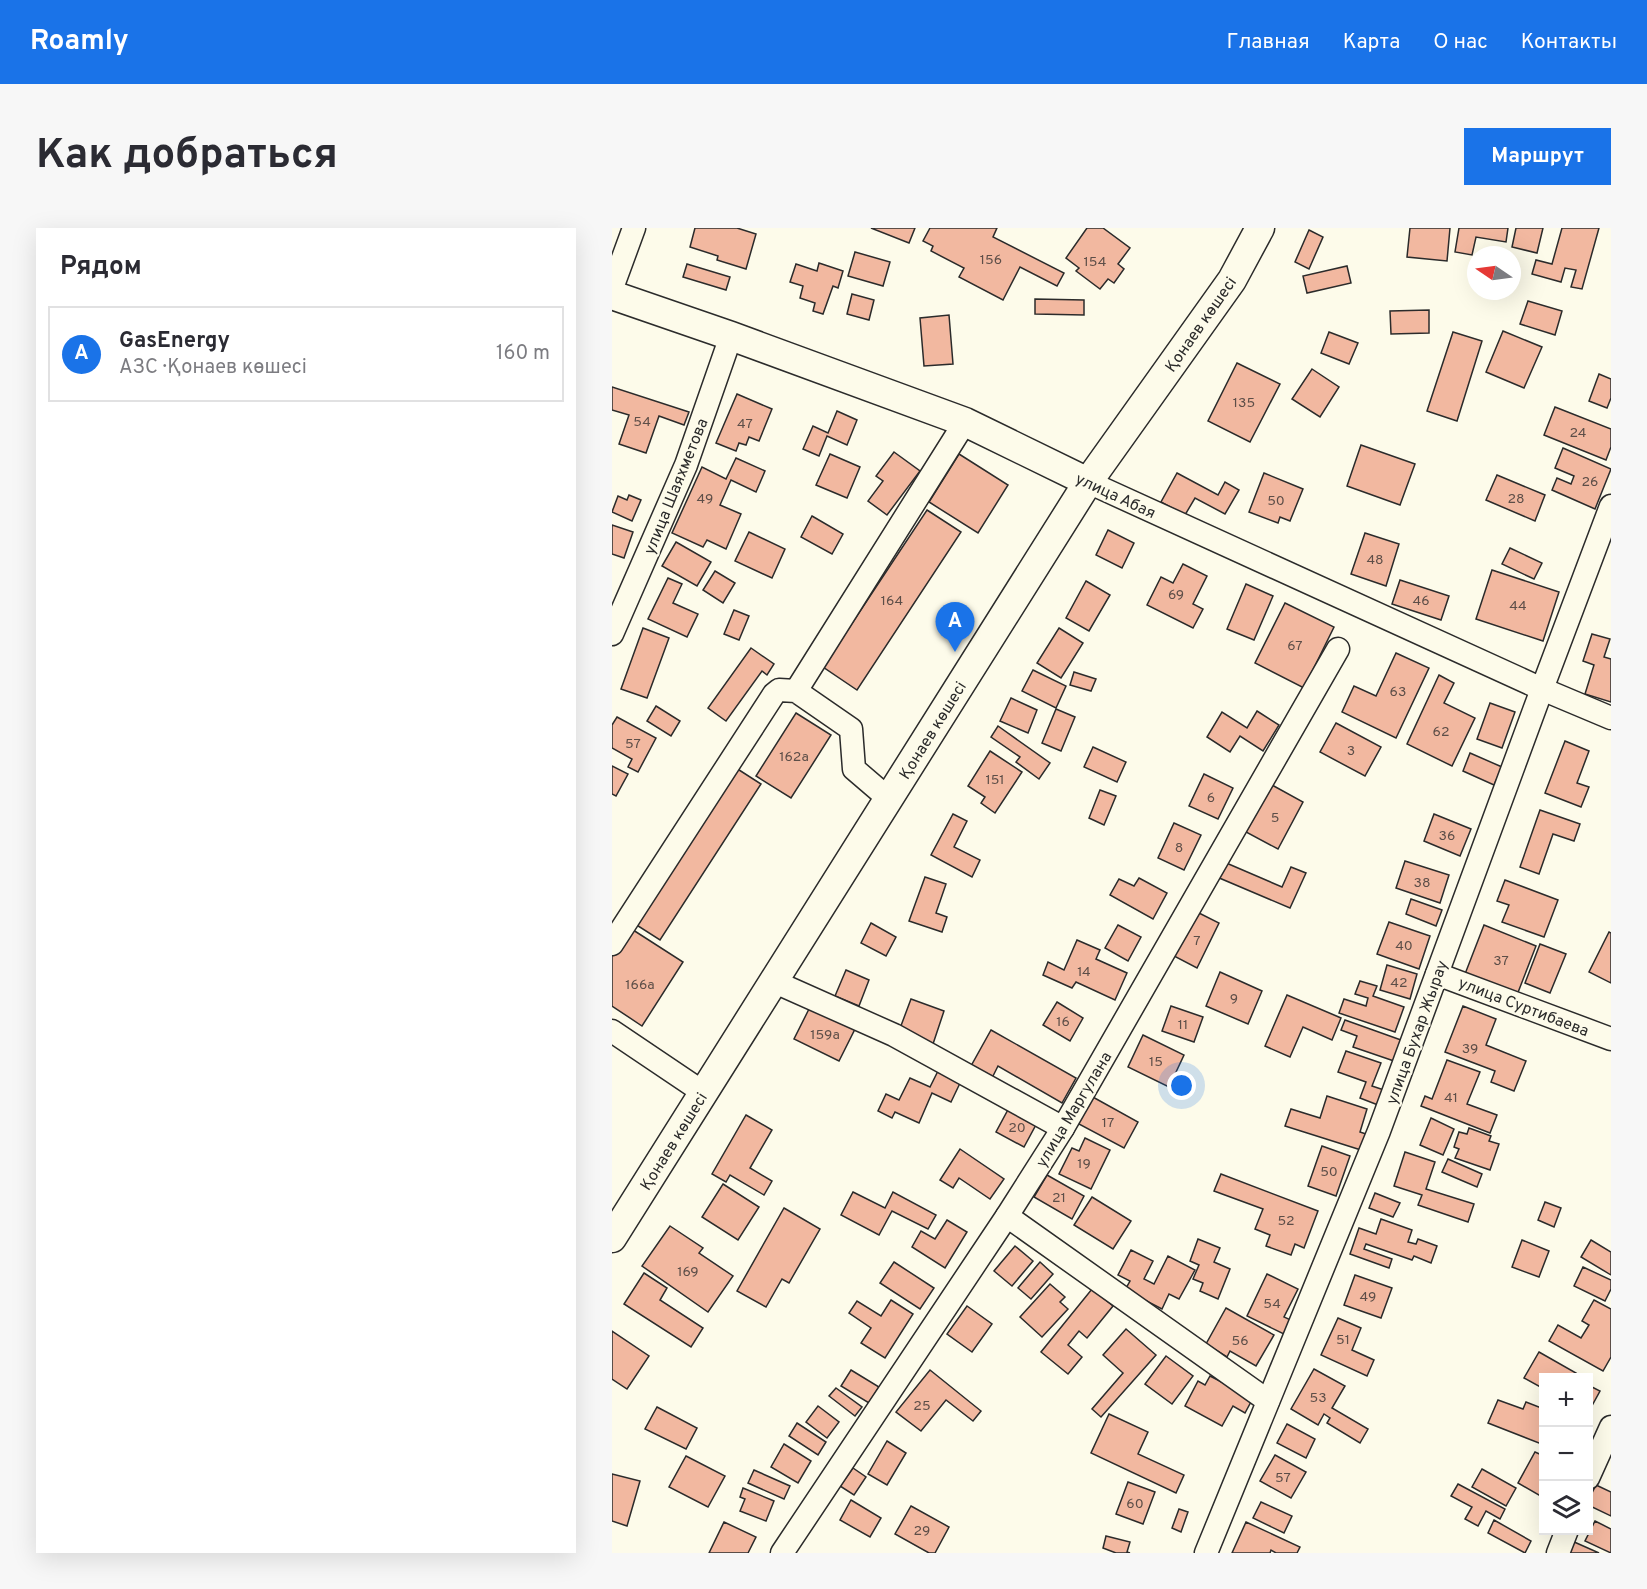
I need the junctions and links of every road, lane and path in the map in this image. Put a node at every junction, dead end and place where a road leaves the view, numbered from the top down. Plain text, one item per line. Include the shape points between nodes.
1 (634, 228) edge
2 (1260, 228) edge
3 (612, 288) edge
4 (612, 295) edge
5 (731, 336) junction
6 (965, 422) junction
7 (1089, 482) junction
8 (1611, 506) edge
9 (612, 634) edge
10 (1338, 649) dead end
11 (1542, 688) junction
12 (796, 691) junction
13 (1611, 718) edge
14 (889, 799) junction
15 (612, 944) edge
16 (1437, 974) junction
17 (775, 982) junction
18 (612, 1030) edge
19 (1611, 1038) edge
20 (704, 1093) junction
21 (1063, 1128) junction
22 (1007, 1216) junction
23 (612, 1238) edge
24 (1268, 1401) junction
25 (1611, 1427) edge
26 (1593, 1467) edge
27 (1565, 1535) edge
28 (782, 1553) edge
29 (1206, 1553) edge
30 (1558, 1553) edge

1 - 3 street
2 - 7 main road, Қонаев көшесі via 1232,280
4 - 5 main road, улица Абая
5 - 6 main road, улица Абая
5 - 9 street, улица Шаяхметова via 686,465
6 - 7 main road, улица Абая
6 - 12 street
7 - 11 street, улица Абая
7 - 14 main road, Қонаев көшесі
8 - 11 street, улица Бухар Жырау
10 - 21 street, улица Маргулана
11 - 13 street, улица Абая
11 - 16 street, улица Бухар Жырау
12 - 14 street via 851,729 854,769
12 - 15 street via 779,690 774,694
14 - 17 main road, Қонаев көшесі
16 - 19 street, улица Суртибаева
16 - 24 street, улица Бухар Жырау via 1379,1131
17 - 20 main road, Қонаев көшесі
17 - 21 street via 894,1035
18 - 20 street
20 - 23 main road, Қонаев көшесі
21 - 22 street, улица Маргулана
22 - 24 street
22 - 28 street, улица Маргулана
24 - 29 street, улица Бухар Жырау
25 - 26 street
27 - 30 street

